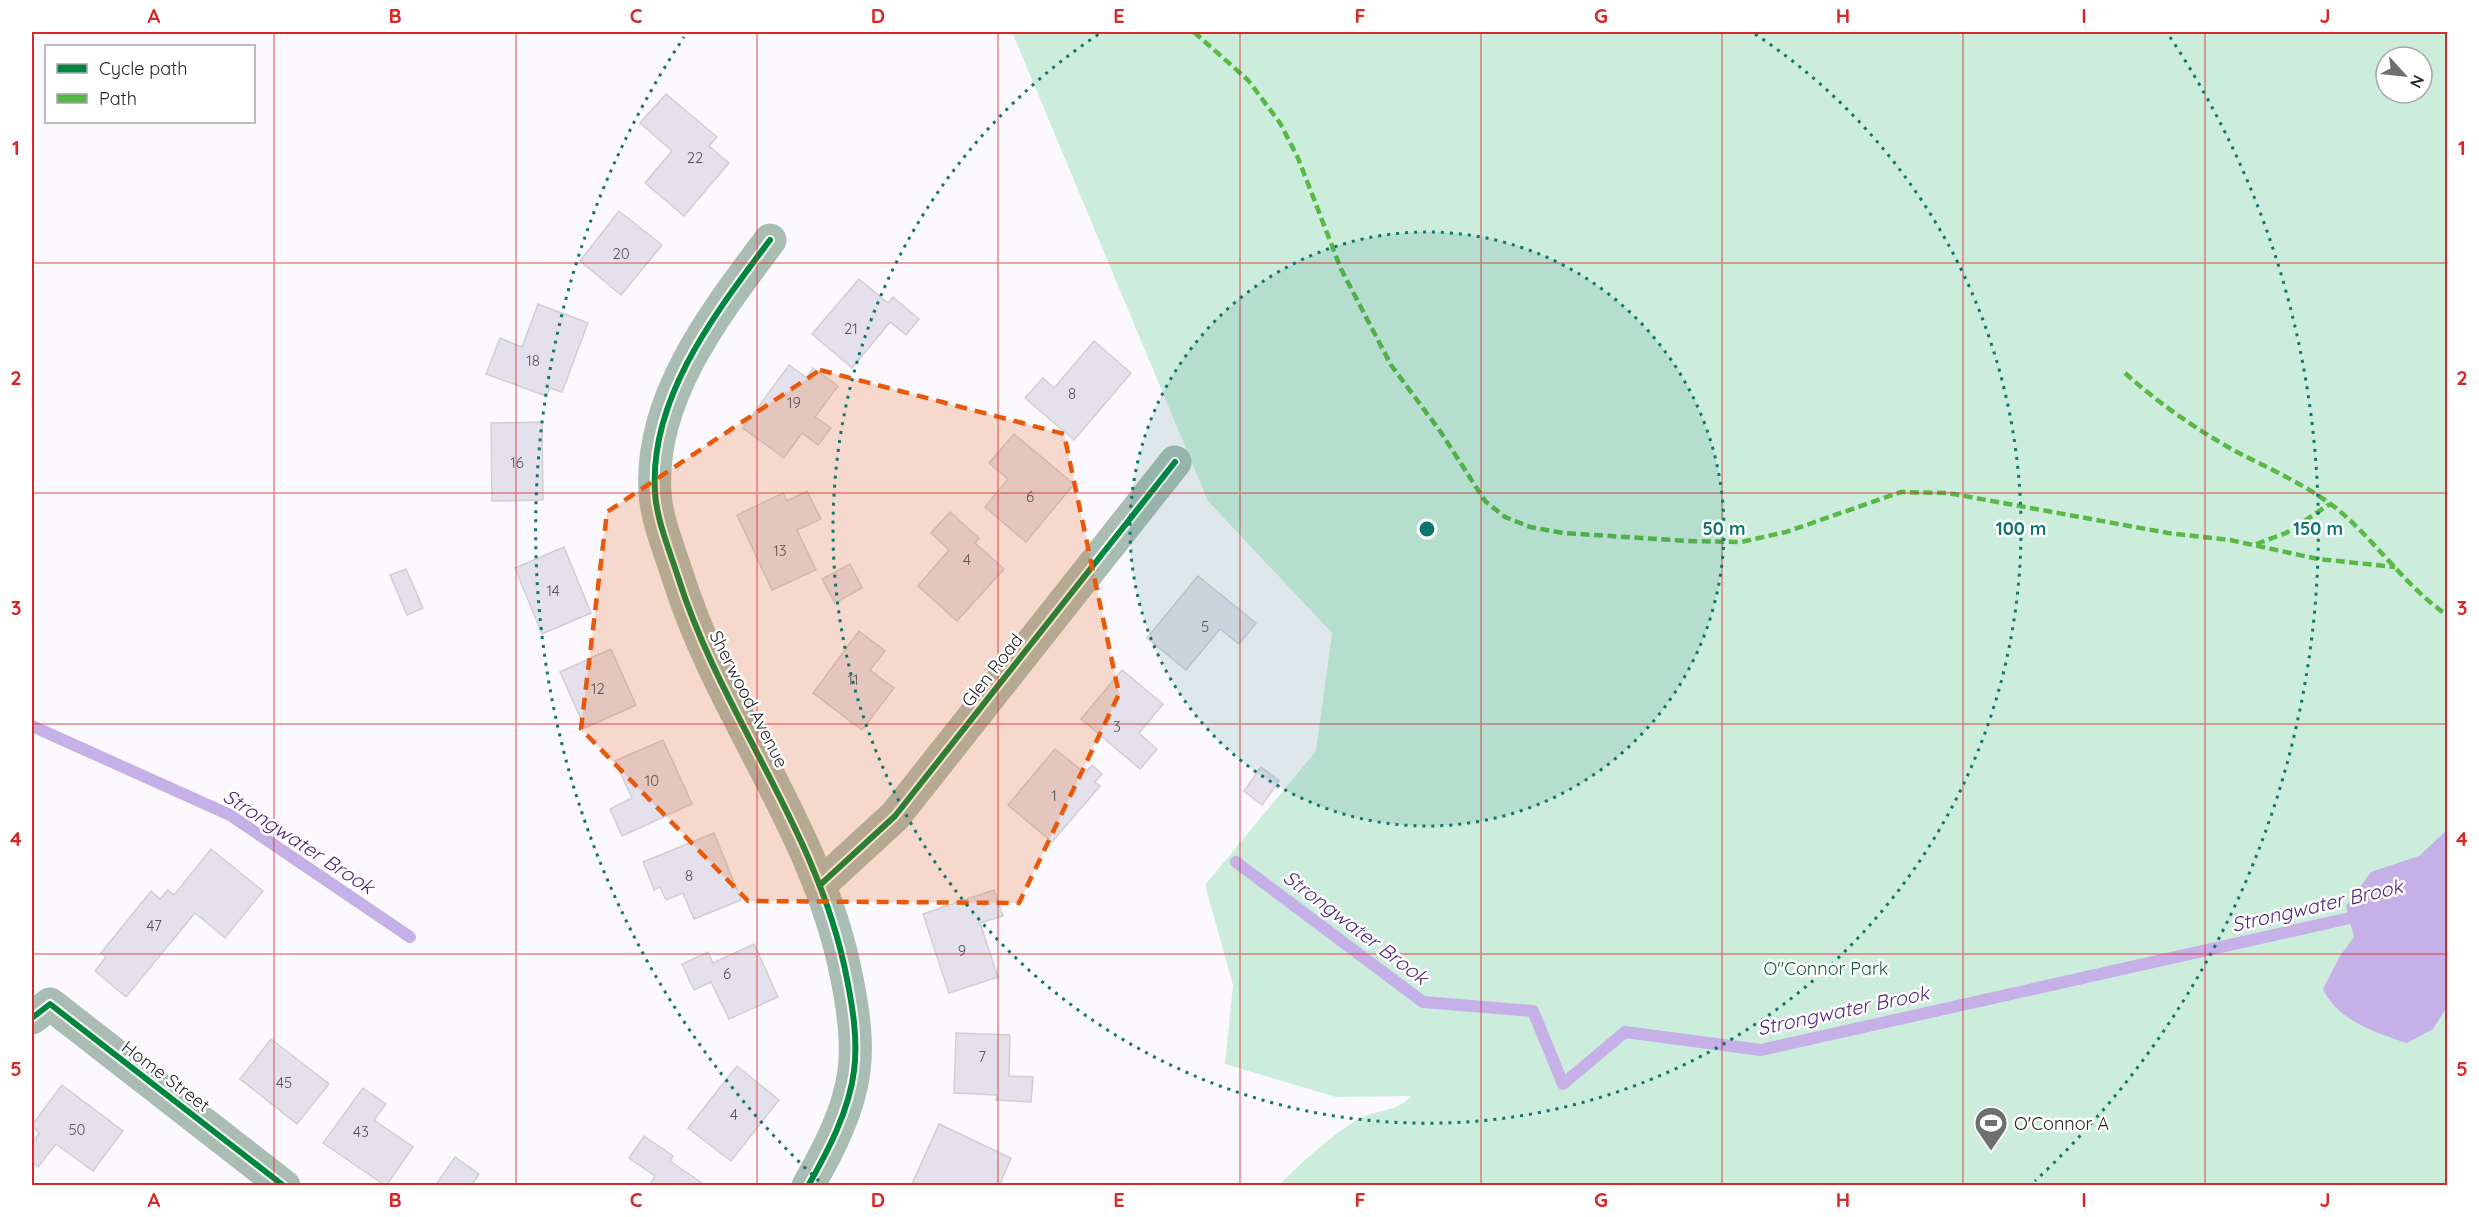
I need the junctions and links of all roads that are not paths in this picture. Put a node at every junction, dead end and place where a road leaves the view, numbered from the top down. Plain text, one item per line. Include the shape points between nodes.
1 (770, 240) dead end
2 (1175, 462) dead end
3 (820, 885) junction
4 (32, 1018) edge
5 (284, 1185) edge
6 (808, 1185) edge

1 - 3 street, Sherwood Avenue via 713,317 685,368 667,410 657,457 655,493 687,607 719,681 781,795
2 - 3 street, Glen Road via 895,816
3 - 6 street, Sherwood Avenue via 852,1004 854,1072 829,1147
4 - 5 street, Home Street via 51,1004

